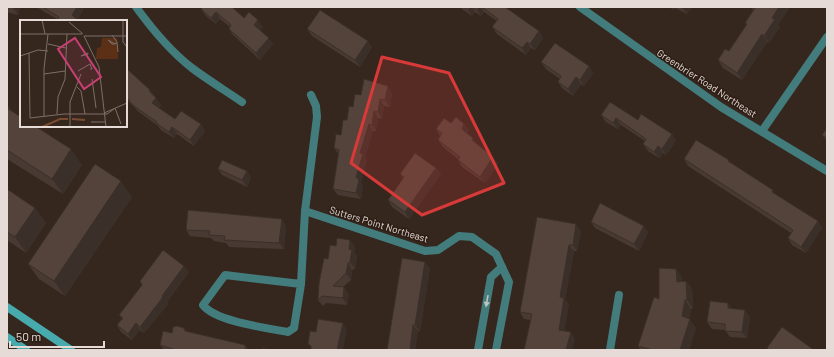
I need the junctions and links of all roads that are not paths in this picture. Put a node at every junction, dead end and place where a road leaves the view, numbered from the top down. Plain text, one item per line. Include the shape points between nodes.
1 (136, 7) edge
2 (580, 7) edge
3 (827, 37) edge
4 (311, 95) dead end
5 (242, 102) dead end
6 (762, 131) junction
7 (827, 171) edge
8 (305, 211) junction
9 (502, 267) junction
10 (301, 284) junction
11 (619, 295) dead end
12 (7, 307) edge
13 (7, 337) edge
14 (26, 350) edge
15 (71, 350) edge
16 (478, 350) edge
17 (496, 350) edge
18 (610, 350) edge

1 - 5 street via 177,56
2 - 6 street, Greenbrier Road Northeast via 685,83
3 - 6 street
4 - 8 street via 317,117
6 - 7 street, Greenbrier Road Northeast
8 - 9 street, Sutters Point Northeast via 425,251 438,250 459,236 472,237 496,254
8 - 10 street
9 -> 16 street via 491,277
9 - 17 street, Sutters Point Northeast via 509,282
10 - 10 street via 294,328 288,332 232,321 203,305 225,275
11 - 18 street
12 - 15 main road
13 - 14 main road

